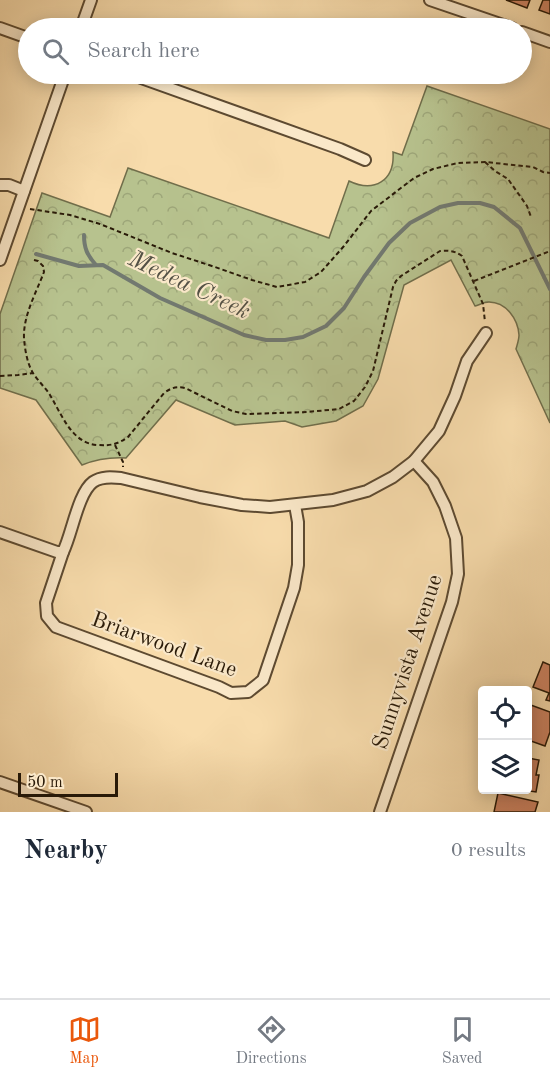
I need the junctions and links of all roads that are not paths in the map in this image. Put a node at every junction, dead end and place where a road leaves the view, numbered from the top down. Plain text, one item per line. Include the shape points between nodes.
1 (91, 0) edge
2 (430, 0) edge
3 (85, 18) edge
4 (483, 18) edge
5 (0, 28) edge
6 (18, 34) edge
7 (532, 36) edge
8 (550, 42) edge
9 (61, 84) edge
10 (158, 84) edge
11 (365, 160) dead end
12 (0, 185) edge
13 (24, 190) junction
14 (0, 260) edge
15 (486, 333) road end
16 (414, 461) junction
17 (295, 505) junction
18 (0, 532) edge
19 (63, 552) junction
20 (0, 782) edge
21 (86, 812) edge
22 (380, 812) edge

1 - 3 street
2 - 4 street
5 - 6 street
7 - 8 street
9 - 13 street
10 - 11 street
12 - 13 street
13 - 14 street
15 - 16 street via 467,361 439,431
16 - 17 street via 367,491
16 - 22 street, Sunnyvista Avenue via 433,482 445,506 456,538 458,574 452,602
17 - 19 street, Briarwood Lane via 242,505 108,477 93,482 83,496
17 - 19 street, Briarwood Lane via 298,565 294,588 262,680 248,692 231,693 56,627 47,616 46,603
18 - 19 street
20 - 21 street

